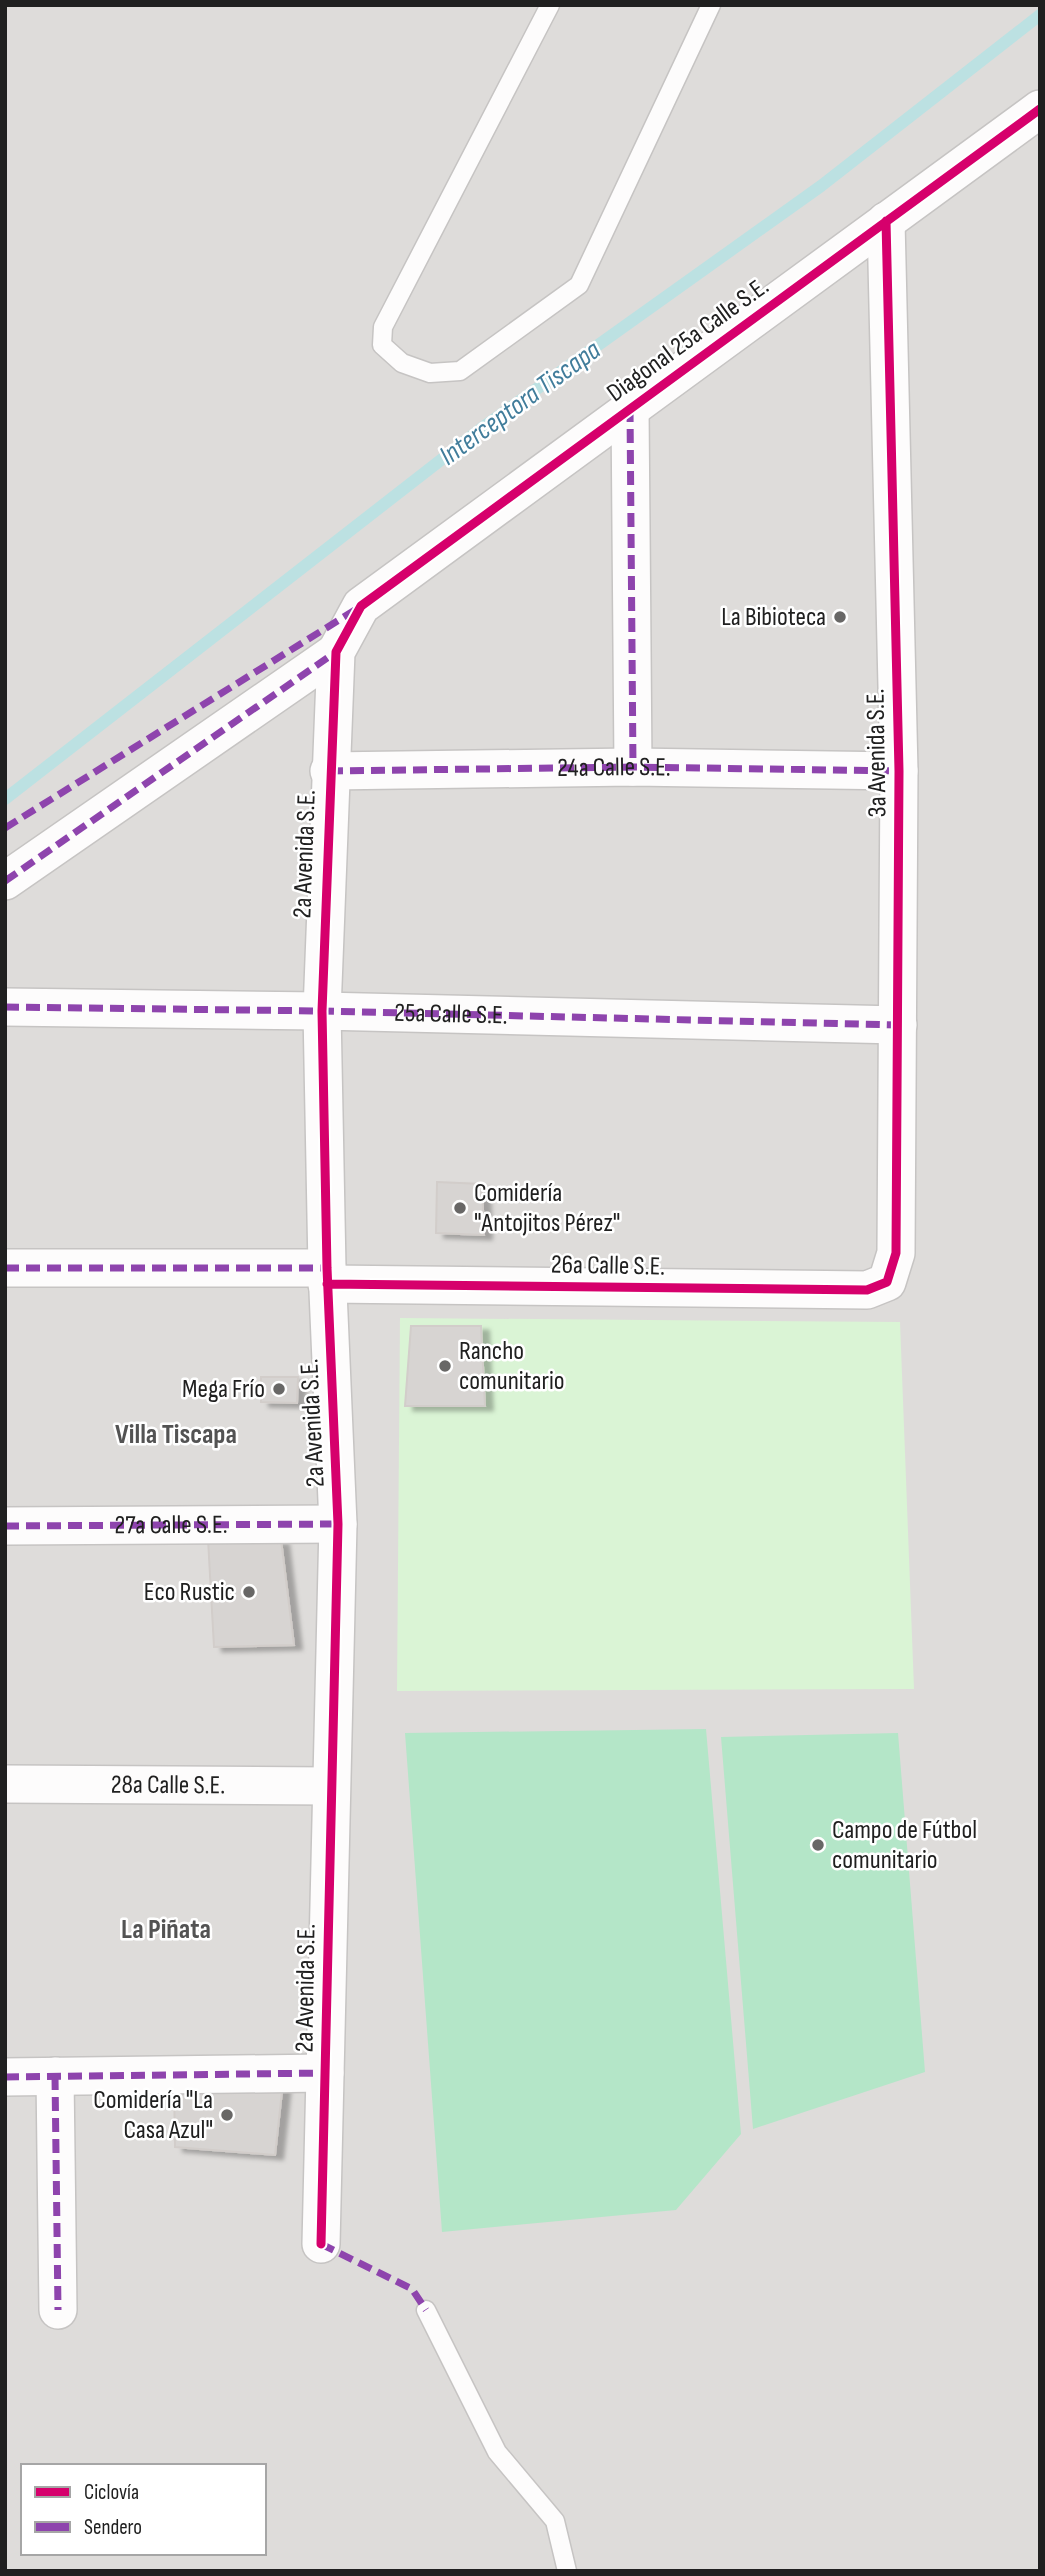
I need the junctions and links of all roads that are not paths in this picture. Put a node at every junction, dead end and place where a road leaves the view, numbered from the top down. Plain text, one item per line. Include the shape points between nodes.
1 (550, 5) edge
2 (711, 5) edge
3 (1040, 109) edge
4 (886, 222) junction
5 (630, 408) junction
6 (361, 606) joint
7 (336, 652) junction
8 (633, 767) junction
9 (329, 771) junction
10 (899, 771) junction
11 (5, 881) edge
12 (5, 1007) edge
13 (322, 1011) junction
14 (898, 1025) junction
15 (5, 1268) edge
16 (327, 1276) junction
17 (887, 1282) joint
18 (338, 1524) junction
19 (5, 1527) edge
20 (5, 1784) edge
21 (331, 1786) junction
22 (325, 2073) junction
23 (55, 2076) junction
24 (5, 2077) edge
25 (321, 2244) dead end
26 (426, 2309) dead end
27 (58, 2310) dead end
28 (567, 2571) edge

1 - 2 lane via 383,327 382,345 402,363 430,373 460,370 579,285
3 - 4 street, Diagonal 25a Calle S.E.
4 - 5 street, Diagonal 25a Calle S.E.
4 - 10 street, 3a Avenida S.E.
5 - 6 street, Diagonal 25a Calle S.E.
5 - 8 street
6 - 7 street, 2a Avenida S.E.
7 - 9 street, 2a Avenida S.E.
7 - 11 street
8 - 9 street, 24a Calle S.E.
8 - 10 street, 24a Calle S.E.
9 - 13 street, 2a Avenida S.E.
10 - 14 street, 3a Avenida S.E.
12 - 13 street, 25a Calle S.E.
13 - 14 street, 25a Calle S.E.
13 - 16 street, 2a Avenida S.E.
14 - 17 street, 3a Avenida S.E. via 896,1253
15 - 16 street, 26a Calle S.E.
16 - 17 street, 26a Calle S.E. via 867,1290
16 - 18 street, 2a Avenida S.E.
18 - 19 street, 27a Calle S.E.
18 - 21 street, 2a Avenida S.E.
20 - 21 street, 28a Calle S.E.
21 - 22 street, 2a Avenida S.E.
22 - 23 street
22 - 25 street, 2a Avenida S.E.
23 - 24 street
23 - 27 street
26 - 28 lane via 497,2452 555,2521

